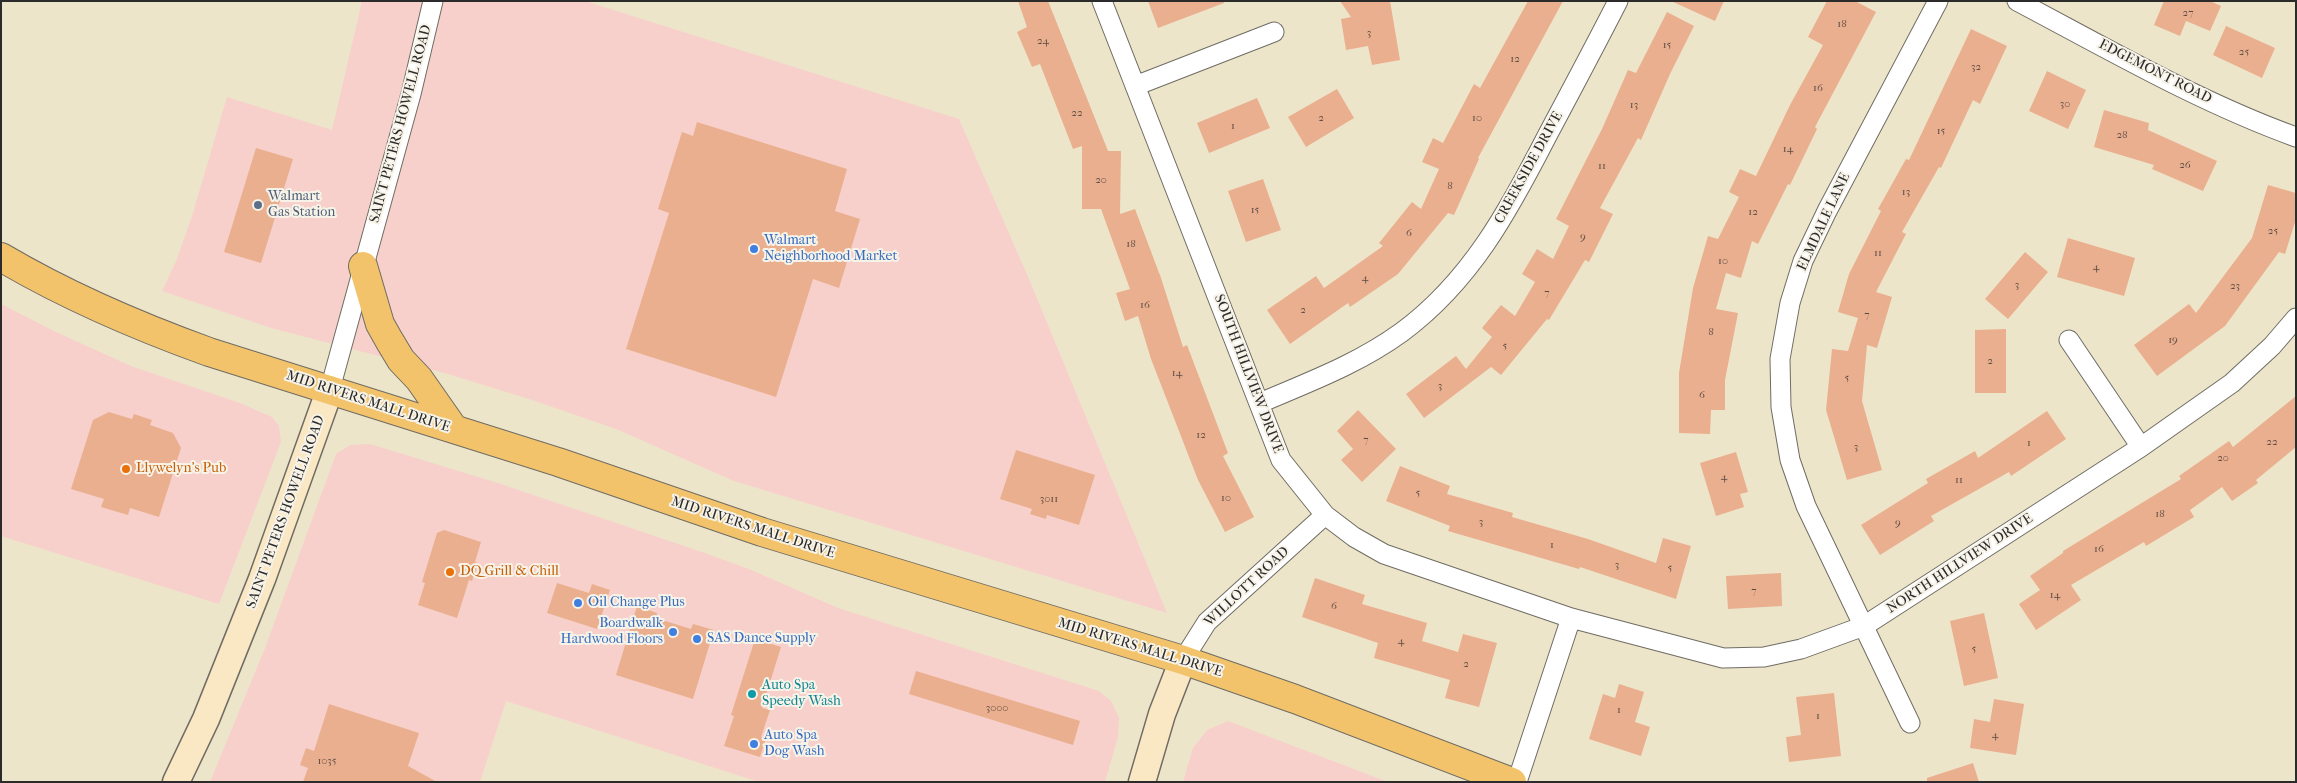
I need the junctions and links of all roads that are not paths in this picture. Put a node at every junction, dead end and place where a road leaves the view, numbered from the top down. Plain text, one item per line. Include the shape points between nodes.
1 (433, 1) edge
2 (1102, 1) edge
3 (1618, 1) edge
4 (1938, 1) edge
5 (2017, 1) edge
6 (1274, 32) dead end
7 (1135, 86) junction
8 (2296, 137) edge
9 (1, 257) edge
10 (363, 266) junction
11 (2296, 318) edge
12 (2069, 340) dead end
13 (330, 389) junction
14 (1260, 403) junction
15 (454, 430) junction
16 (2142, 447) junction
17 (1325, 515) junction
18 (1571, 618) junction
19 (1864, 626) junction
20 (1182, 660) junction
21 (1910, 723) dead end
22 (176, 782) edge
23 (1142, 782) edge
24 (1512, 782) edge
25 (1516, 782) edge

1 - 10 street, SAINT PETERS HOWELL ROAD
2 - 7 street, SOUTH HILLVIEW DRIVE
3 - 14 street, CREEKSIDE DRIVE via 1508,211 1472,263 1443,296 1402,331 1355,362
4 - 19 street, ELMDALE LANE via 1803,261 1790,303 1780,359 1780,407 1790,460 1806,506
5 - 8 street, EDGEMONT ROAD via 2245,118
6 - 7 street
7 - 14 street, SOUTH HILLVIEW DRIVE
9 - 13 main road, MID RIVERS MALL DRIVE via 73,297 161,335
10 - 13 street, SAINT PETERS HOWELL ROAD
10 - 15 main road via 388,340
11 - 16 street, NORTH HILLVIEW DRIVE via 2272,346 2232,383
12 - 16 street
13 - 15 main road, MID RIVERS MALL DRIVE
13 - 22 main road, SAINT PETERS HOWELL ROAD via 262,579 206,719
14 - 17 street, SOUTH HILLVIEW DRIVE via 1281,460
15 - 20 main road, MID RIVERS MALL DRIVE via 771,535
16 - 19 street, NORTH HILLVIEW DRIVE
17 - 18 street, SOUTH HILLVIEW DRIVE via 1384,554
17 - 20 street, WILLOTT ROAD via 1207,622
18 - 19 street, NORTH HILLVIEW DRIVE via 1723,658 1764,657 1801,649
18 - 25 street
19 - 21 street, ELMDALE LANE
20 - 23 main road, WILLOTT ROAD
20 - 24 main road, MID RIVERS MALL DRIVE via 1295,699

